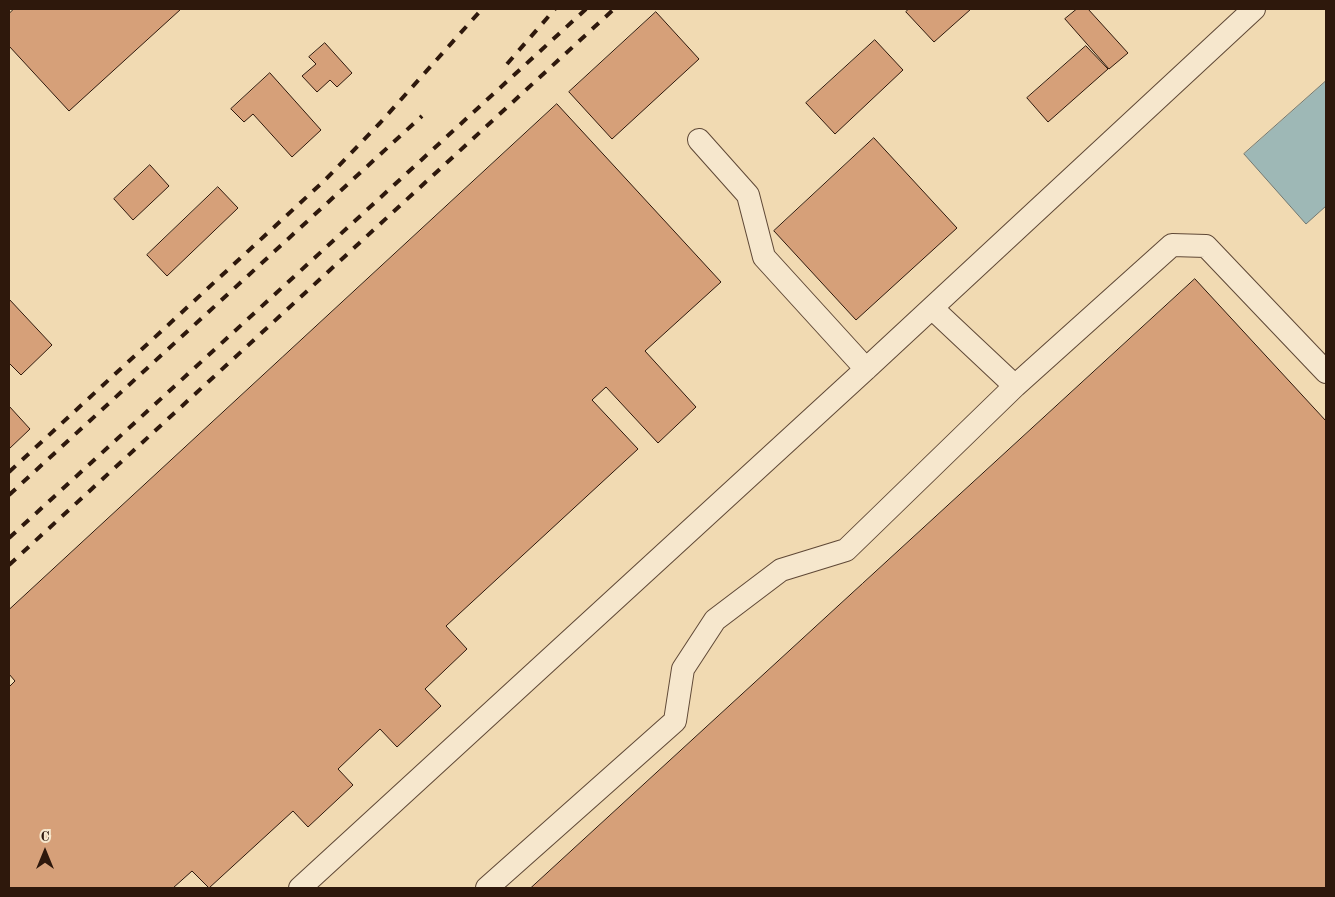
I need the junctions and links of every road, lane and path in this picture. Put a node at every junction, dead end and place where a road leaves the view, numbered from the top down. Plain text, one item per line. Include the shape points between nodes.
1 (1254, 9) edge
2 (699, 140) dead end
3 (932, 308) junction
4 (866, 369) junction
5 (1326, 372) edge
6 (1014, 386) junction
7 (300, 888) edge
8 (487, 888) edge

1 - 3 lane
2 - 4 lane via 748,195 764,258
3 - 4 lane
3 - 6 lane
4 - 7 lane
5 - 6 lane via 1206,246 1172,245
6 - 8 lane via 846,550 781,570 715,620 683,669 675,721

